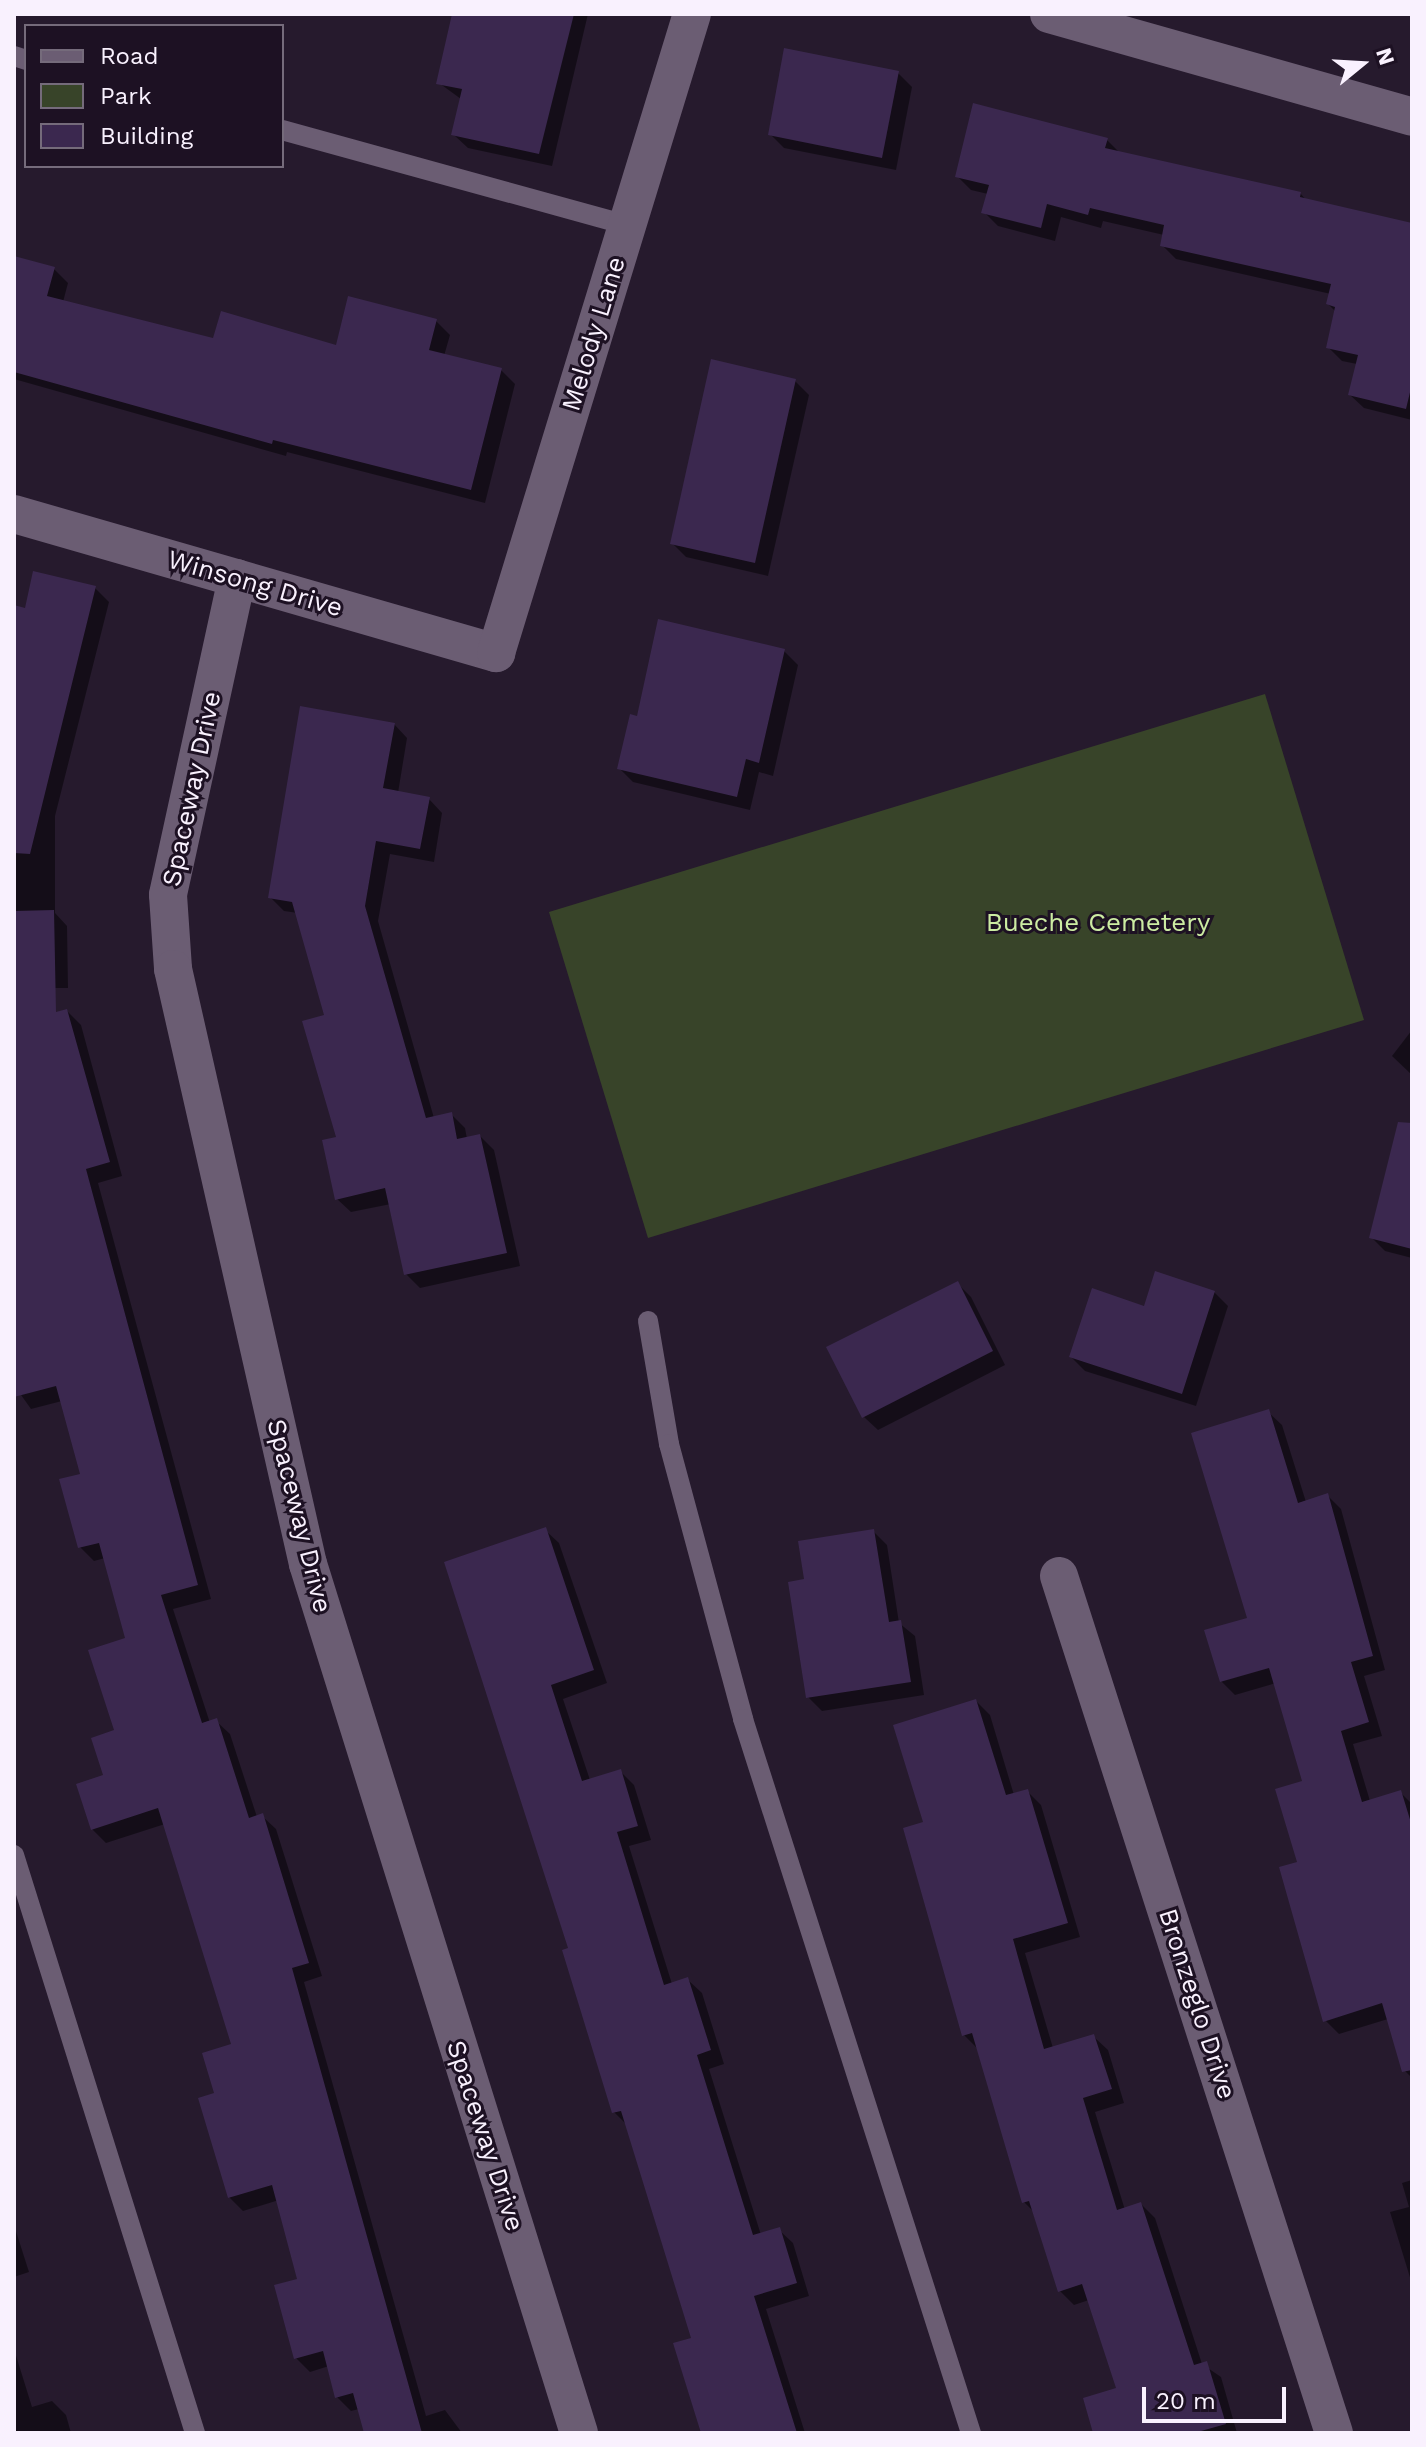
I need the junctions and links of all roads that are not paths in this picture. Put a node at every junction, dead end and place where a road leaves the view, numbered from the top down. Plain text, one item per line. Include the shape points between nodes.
1 (692, 14) edge
2 (1049, 14) edge
3 (1412, 117) edge
4 (284, 131) edge
5 (627, 225) junction
6 (14, 514) edge
7 (237, 578) junction
8 (496, 653) joint
9 (648, 1321) dead end
10 (1059, 1576) dead end
11 (14, 1855) edge
12 (195, 2433) edge
13 (579, 2433) edge
14 (971, 2433) edge
15 (1334, 2433) edge

1 - 5 street, Melody Lane
2 - 3 street
4 - 5 lane
5 - 8 street, Melody Lane
6 - 7 street, Winsong Drive
7 - 8 street, Winsong Drive
7 - 13 street, Spaceway Drive via 168,895 173,969 308,1564
9 - 14 lane via 669,1444 743,1719
10 - 15 street, Bronzeglo Drive
11 - 12 lane

